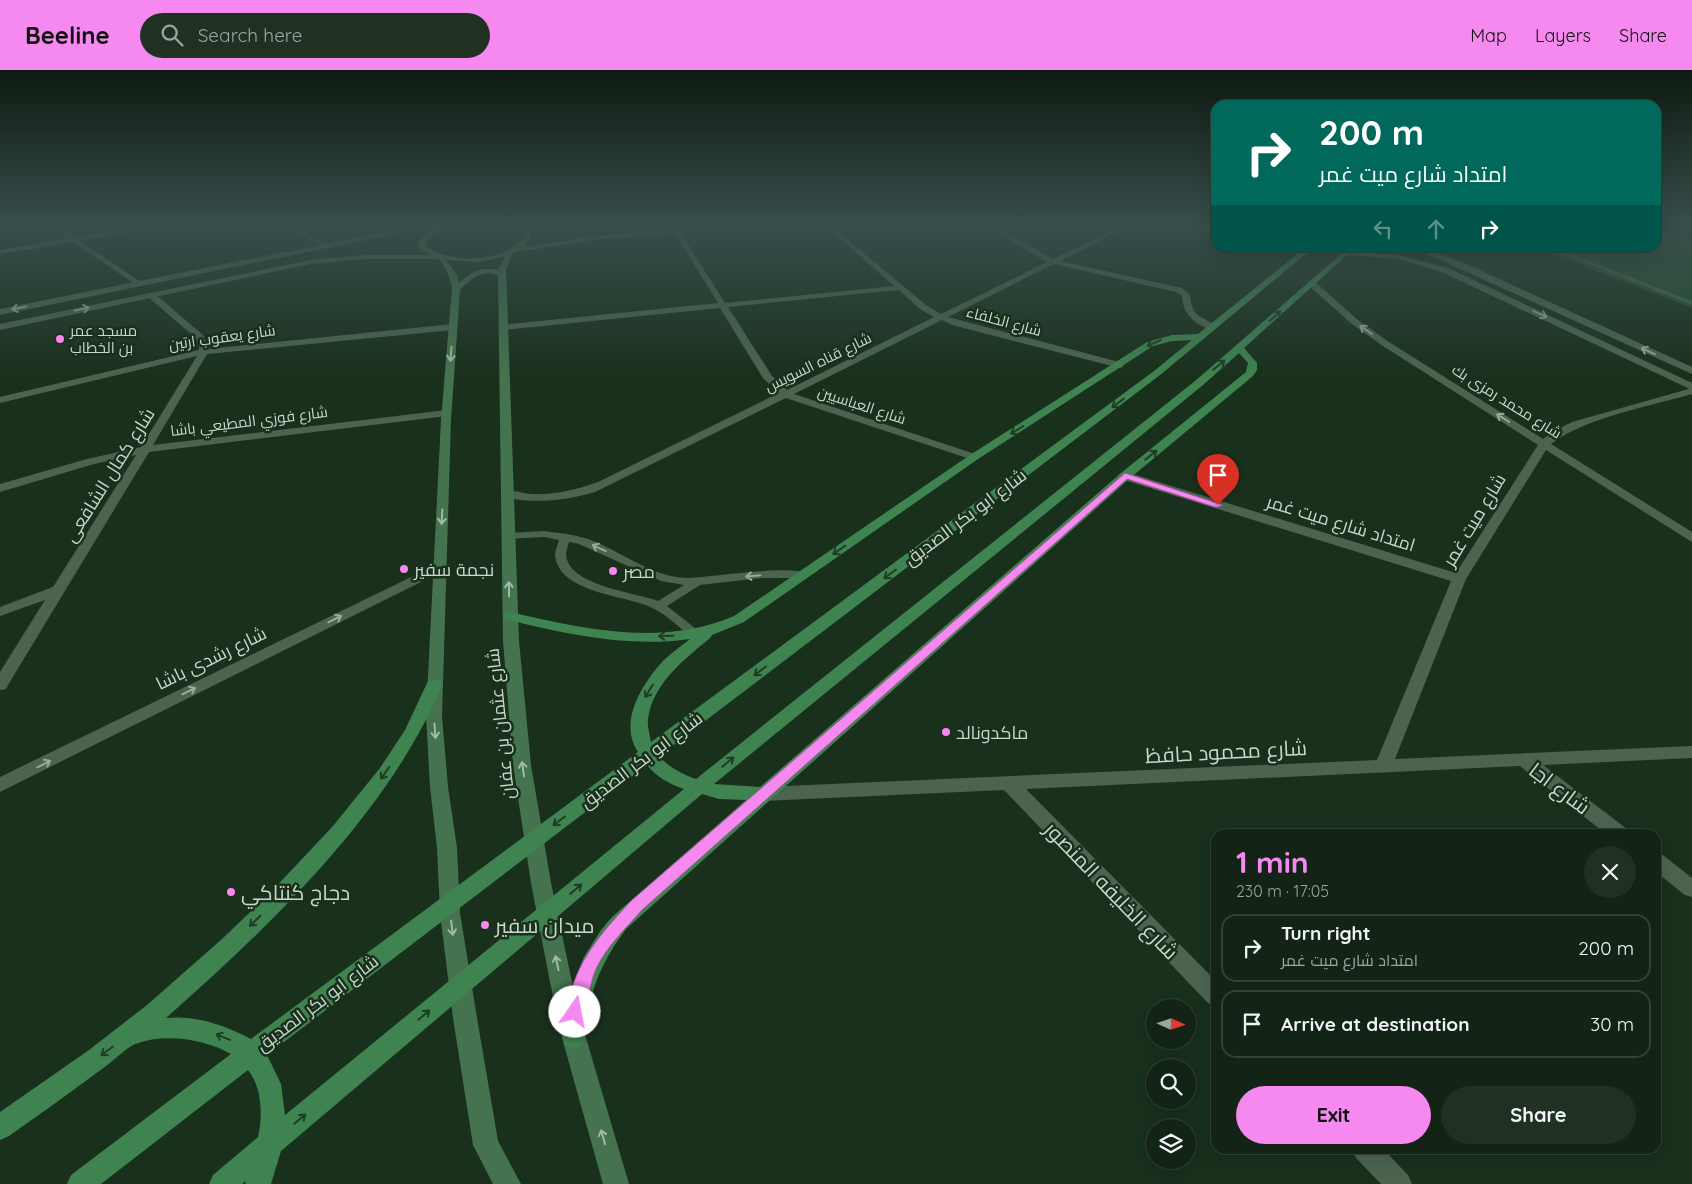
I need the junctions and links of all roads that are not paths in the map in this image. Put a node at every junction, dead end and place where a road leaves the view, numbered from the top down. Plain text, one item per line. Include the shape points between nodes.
1 (123, 274) edge
2 (188, 274) edge
3 (254, 274) edge
4 (452, 274) edge
5 (473, 274) edge
6 (502, 274) edge
7 (704, 274) edge
8 (884, 274) edge
9 (1029, 274) edge
10 (1107, 274) edge
11 (1277, 274) edge
12 (1322, 274) edge
13 (1453, 274) edge
14 (1481, 274) edge
15 (1618, 274) edge
16 (138, 284) junction
17 (1311, 284) junction
18 (900, 288) junction
19 (456, 291) junction
20 (151, 295) junction
21 (1692, 303) edge
22 (723, 305) junction
23 (0, 312) edge
24 (941, 317) junction
25 (0, 327) edge
26 (453, 327) junction
27 (503, 327) junction
28 (1213, 327) junction
29 (1202, 337) junction
30 (1239, 348) junction
31 (204, 352) junction
32 (1120, 365) junction
33 (1692, 371) edge
34 (1692, 387) edge
35 (1692, 391) edge
36 (787, 394) junction
37 (0, 400) edge
38 (447, 413) junction
39 (1544, 444) junction
40 (146, 449) junction
41 (974, 457) junction
42 (1125, 476) junction
43 (0, 488) edge
44 (506, 494) junction
45 (507, 536) junction
46 (565, 537) junction
47 (1692, 538) edge
48 (440, 567) junction
49 (802, 575) junction
50 (1459, 579) junction
51 (696, 582) junction
52 (58, 590) junction
53 (659, 606) junction
54 (0, 612) edge
55 (510, 616) junction
56 (702, 634) junction
57 (0, 685) edge
58 (434, 685) junction
59 (1692, 752) edge
60 (1524, 760) junction
61 (1383, 766) junction
62 (1009, 784) junction
63 (0, 785) edge
64 (763, 794) junction
65 (1614, 829) edge
66 (1661, 865) edge
67 (1692, 889) edge
68 (1211, 991) edge
69 (128, 1035) junction
70 (574, 1038) junction
71 (0, 1127) edge
72 (1370, 1154) edge
73 (80, 1184) edge
74 (222, 1184) edge
75 (258, 1184) edge
76 (508, 1184) edge
77 (616, 1184) edge
78 (1400, 1184) edge

1 - 16 street
2 - 16 street
3 - 20 street
4 - 19 main road
5 - 19 main road
6 - 27 main road, شارع عثمان بن عفان
7 - 22 street, شارع العباسيين
8 - 18 street, شارع الخلفاء
9 - 24 street, شارع قناه السويس
10 - 28 street via 1179,290 1186,295 1186,304 1192,315
11 - 28 main road, شارع ابو بكر الصديق
12 - 17 main road
13 -> 34 street
33 -> 14 street
15 - 21 lane
16 -> 23 street
30 -> 17 main road
39 -> 17 street, شارع محمد رمزى بك via 1386,344
18 - 22 street
18 - 24 street, شارع الخلفاء via 926,310
19 - 26 main road
25 -> 20 street
20 - 31 street via 200,337
22 - 27 street
22 - 36 street, شارع العباسيين via 768,378
24 - 32 street, شارع الخلفاء
24 - 36 street, شارع قناه السويس
26 - 31 street, شارع يعقوب ارتين
26 -> 38 main road
27 - 44 main road, شارع عثمان بن عفان
28 - 29 main road, شارع ابو بكر الصديق
29 -> 32 main road via 1160,340
29 -> 73 main road, شارع ابو بكر الصديق
42 -> 30 main road via 1253,371 1250,358
74 -> 30 main road via 739,753
31 - 37 street, شارع يعقوب ارتين
31 - 40 street, شارع كمال الشافعى
32 -> 41 main road
35 - 39 street, شارع ميت غمر via 1576,424
36 - 41 street, شارع العباسيين
36 - 44 street, شارع قناه السويس via 594,488 554,497
38 - 40 street, شارع فوزي المطيعي باشا
38 -> 48 main road
39 - 47 street, شارع محمد رمزى بك
39 - 50 street, شارع ميت غمر
40 - 43 street, شارع فوزي المطيعي باشا via 91,461
40 - 52 street, شارع كمال الشافعى
41 -> 49 main road
42 - 50 street, امتداد شارع ميت غمر
42 - 64 main road
44 - 45 main road, شارع عثمان بن عفان
45 - 46 lane
55 -> 45 main road, شارع عثمان بن عفان
51 -> 46 lane via 666,580 590,544
46 - 53 lane via 560,550 562,562 577,579 595,588
48 - 58 main road
63 -> 48 street, شارع رشدى باشا
49 -> 51 lane via 761,575
49 - 56 main road via 734,622
50 - 61 street, شارع ميت غمر
51 - 53 lane
52 - 54 street
52 - 57 street, شارع كمال الشافعى
53 - 56 lane
56 -> 55 main road via 642,636 590,632
70 -> 55 main road, شارع عثمان بن عفان via 549,920 524,773 512,667
56 -> 64 main road via 674,659 649,691 638,716 640,742 655,765 684,783 721,794
58 -> 69 main road via 426,709 398,755 337,835 213,962
58 -> 76 main road via 450,913 463,1009 486,1146
59 - 60 street, شارع محمود حافظ
60 - 61 street, شارع محمود حافظ
60 - 65 street, شارع اجا
61 - 62 street, شارع محمود حافظ
62 - 64 street, شارع محمود حافظ
62 - 68 street, شارع الخليفه المنصور
64 - 70 main road via 637,905 603,942 580,988
66 - 67 street
69 -> 71 main road
75 -> 69 main road via 266,1166 273,1133 274,1104 268,1079 255,1059 238,1044 216,1034 190,1028
77 -> 70 main road, شارع عثمان بن عفان
72 - 78 street

